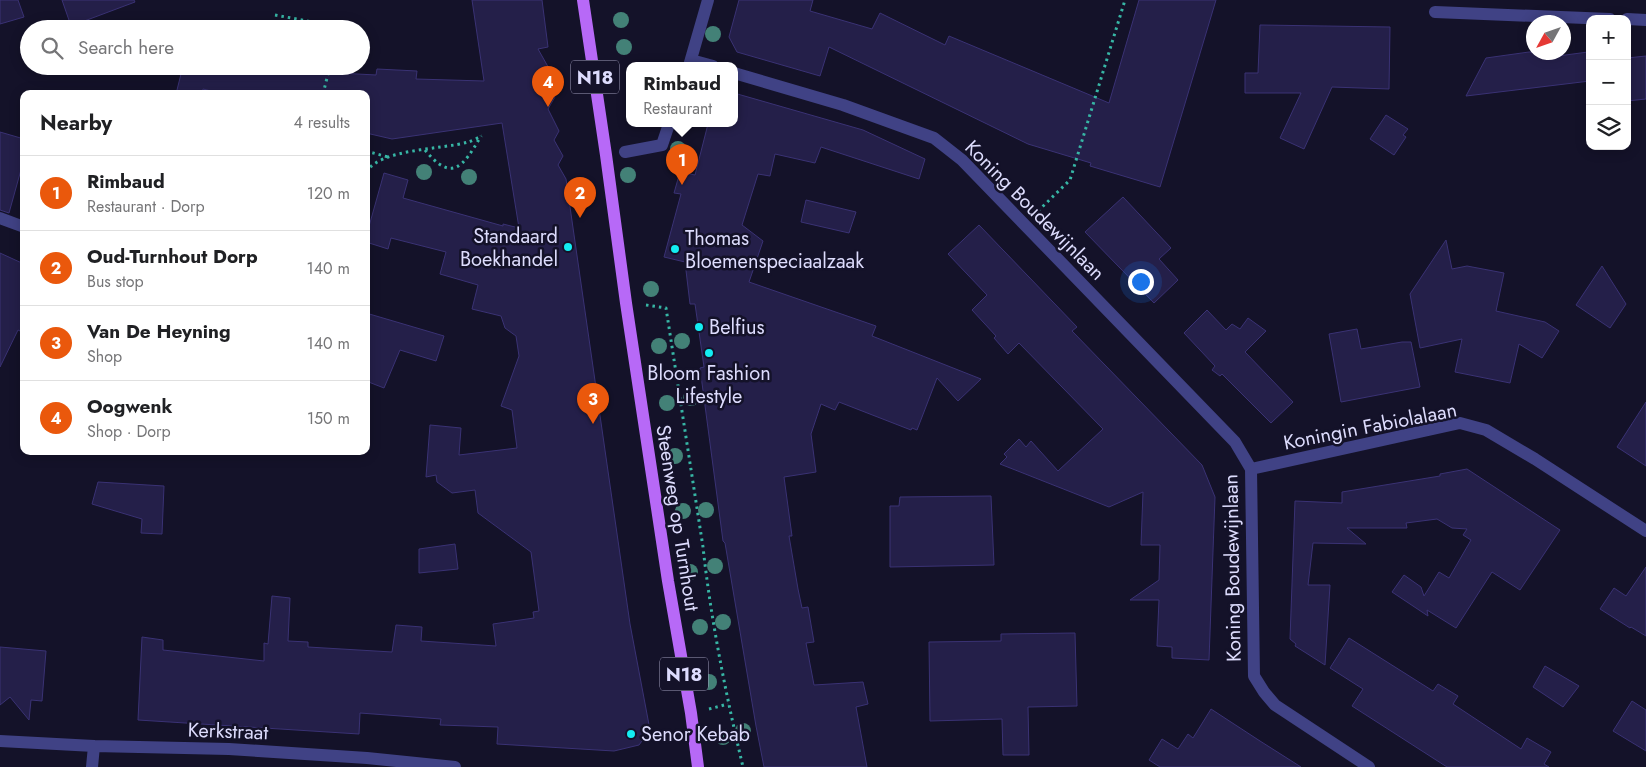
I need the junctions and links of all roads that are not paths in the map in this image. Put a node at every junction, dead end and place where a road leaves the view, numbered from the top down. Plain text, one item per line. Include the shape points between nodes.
1 (583, 0) edge
2 (708, 0) edge
3 (1435, 12) dead end
4 (1586, 18) edge
5 (1631, 20) edge
6 (1646, 20) edge
7 (690, 62) edge
8 (738, 74) edge
9 (669, 127) edge
10 (625, 152) dead end
11 (0, 218) edge
12 (20, 226) edge
13 (1251, 468) junction
14 (1646, 531) edge
15 (0, 741) edge
16 (94, 746) junction
17 (92, 767) edge
18 (455, 767) edge
19 (698, 767) edge
20 (1369, 767) edge

1 - 19 main road, Steenweg op Turnhout / N18 via 628,322
2 - 7 street
3 - 4 street
5 - 6 street
8 - 13 street, Koning Boudewijnlaan via 843,105 934,138 962,160 1235,442
9 - 10 street via 662,145
11 - 12 street
13 - 14 street, Koningin Fabiolalaan via 1460,423 1486,430
13 - 20 street, Koning Boudewijnlaan via 1254,676 1275,705
15 - 16 street, Kerkstraat
16 - 17 street
16 - 18 street, Kerkstraat via 229,749

